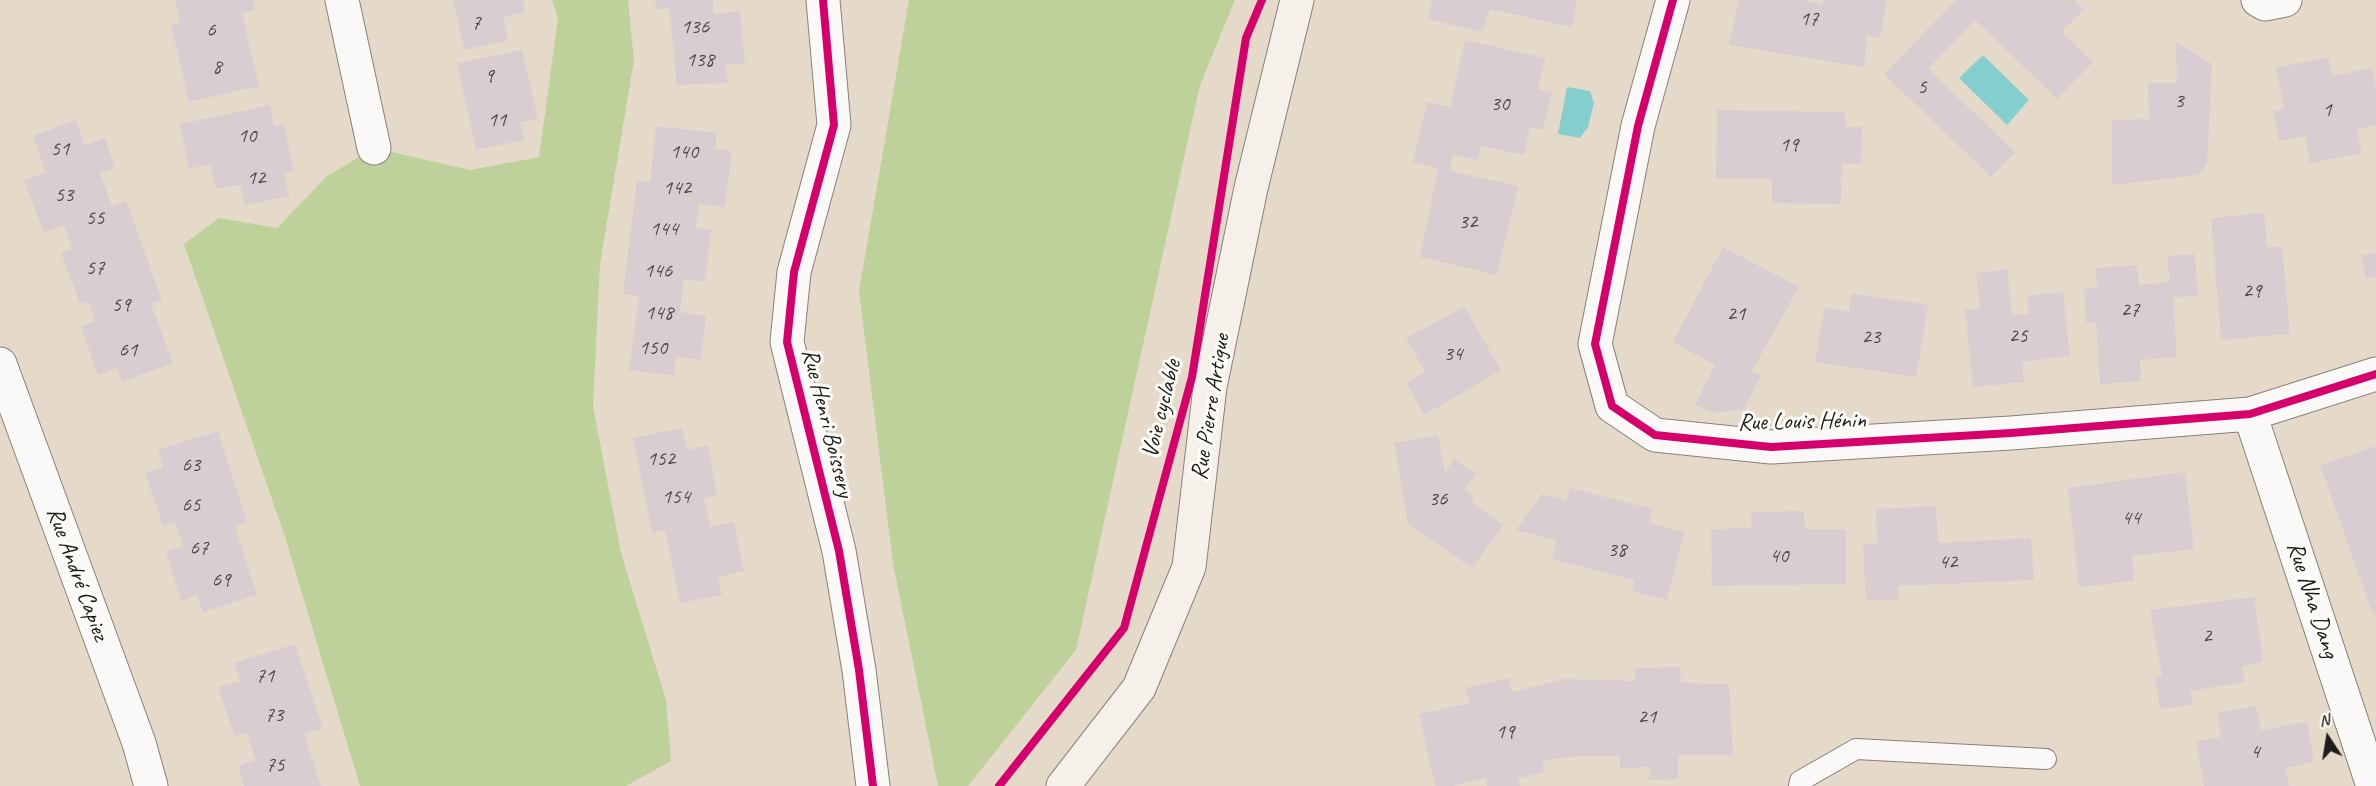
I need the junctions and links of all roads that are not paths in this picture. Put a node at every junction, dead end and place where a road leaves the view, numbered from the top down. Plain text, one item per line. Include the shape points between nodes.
1 (342, 0) edge
2 (823, 0) edge
3 (1296, 0) edge
4 (1673, 0) edge
5 (2258, 0) edge
6 (2285, 0) edge
7 (374, 148) dead end
8 (0, 364) edge
9 (2376, 375) edge
10 (2250, 414) junction
11 (2046, 759) dead end
12 (151, 786) edge
13 (873, 786) edge
14 (1063, 786) edge
15 (1799, 786) edge
16 (2373, 786) edge

1 - 7 street
2 - 13 street, Rue Henri Boissery via 834,125 794,272 787,342 839,551
3 - 14 main road, Rue Pierre Artigue via 1251,188 1210,387 1189,567 1139,688
4 - 10 street, Rue Louis Hénin via 1638,126 1595,344 1612,406 1655,435 1771,447 2011,434
5 - 6 street via 2265,4
8 - 12 street, Rue André Capiez via 139,743
9 - 10 street, Rue Louis Hénin
10 - 16 street, Rue Nha Dang
11 - 15 lane via 1856,749 1800,781

